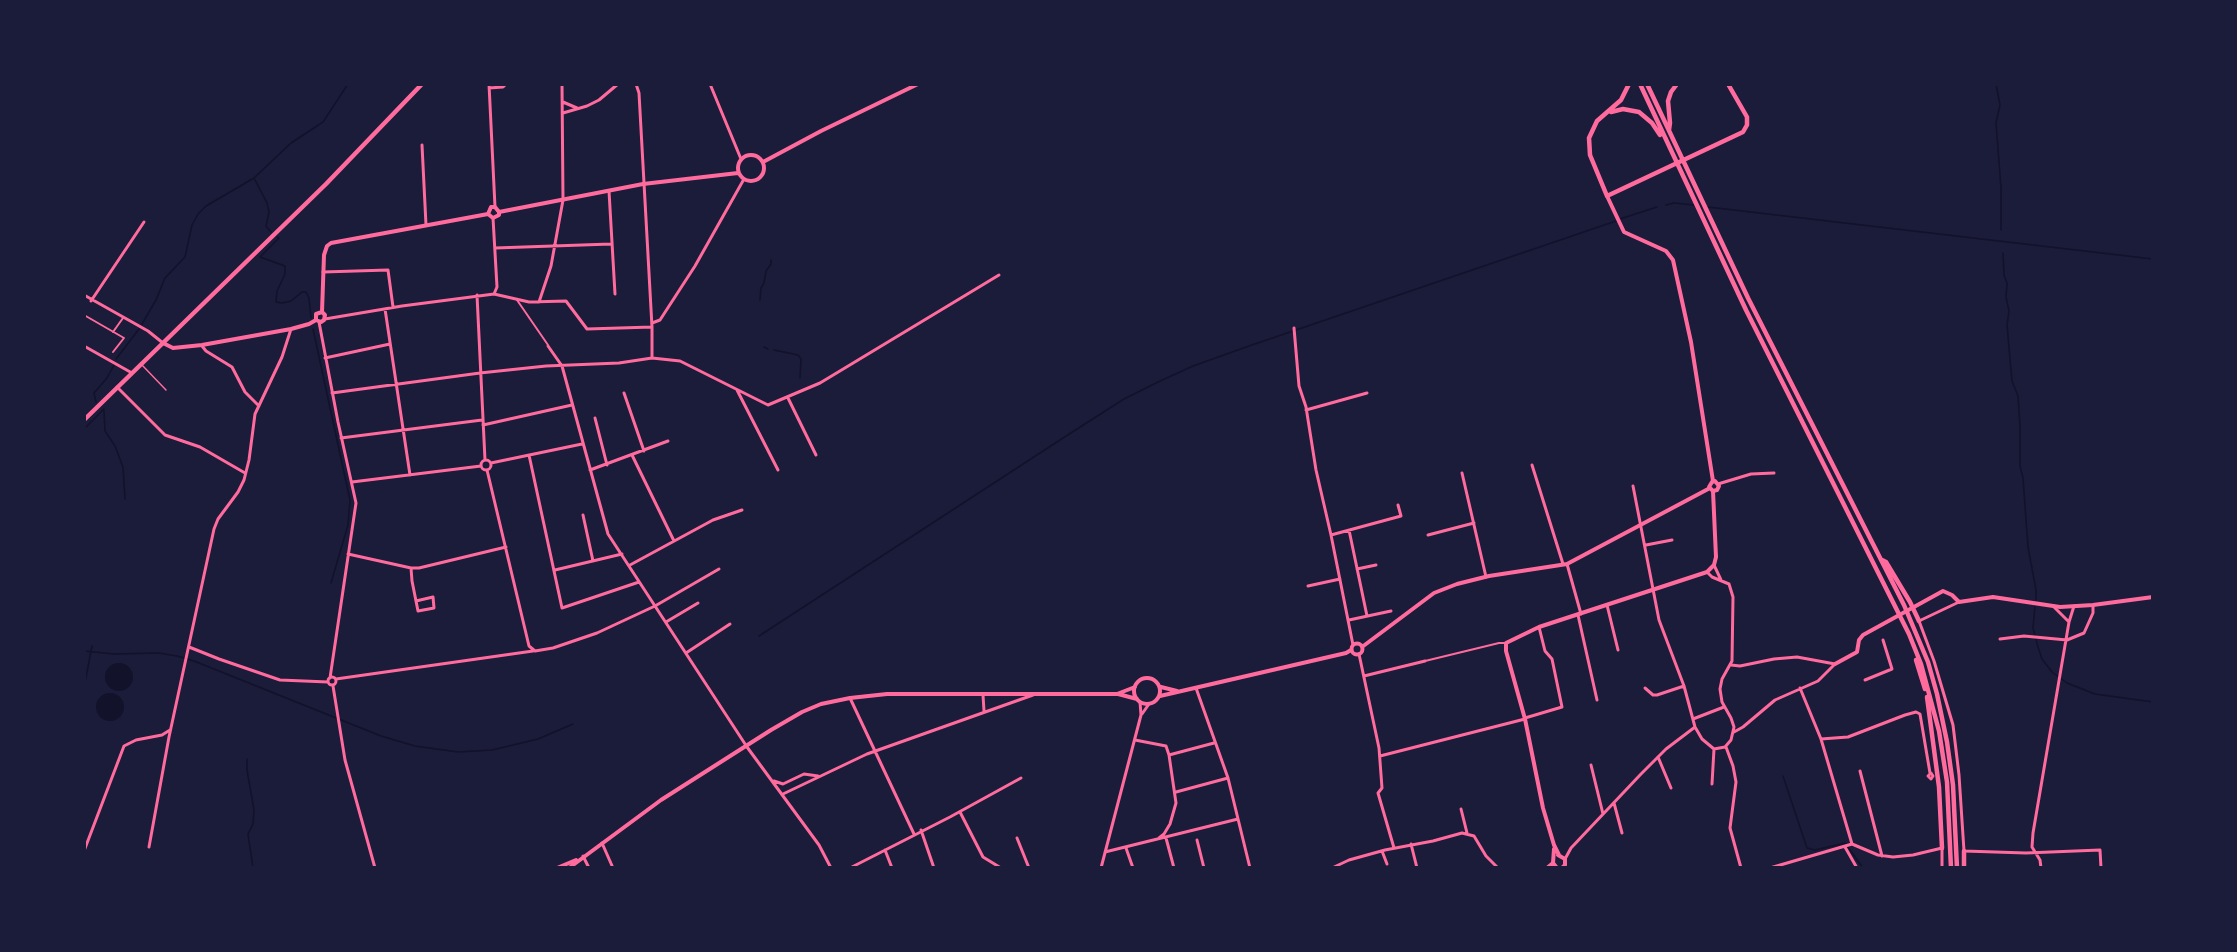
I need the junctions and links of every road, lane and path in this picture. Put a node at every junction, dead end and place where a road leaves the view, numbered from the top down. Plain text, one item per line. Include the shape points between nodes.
1 (422, 84) edge
2 (506, 84) edge
3 (562, 84) edge
4 (618, 84) edge
5 (636, 84) edge
6 (710, 84) edge
7 (918, 84) edge
8 (1629, 84) edge
9 (1640, 84) edge
10 (1647, 84) edge
11 (1677, 84) edge
12 (1728, 84) edge
13 (489, 86) edge
14 (562, 102) junction
15 (579, 108) junction
16 (562, 114) junction
17 (1603, 116) junction
18 (1669, 130) junction
19 (422, 145) dead end
20 (741, 159) junction
21 (763, 162) junction
22 (738, 172) junction
23 (744, 179) junction
24 (1684, 180) junction
25 (643, 184) junction
26 (609, 191) junction
27 (1607, 196) junction
28 (563, 200) junction
29 (495, 207) junction
30 (499, 212) junction
31 (488, 214) junction
32 (493, 218) junction
33 (144, 222) dead end
34 (426, 225) junction
35 (611, 244) junction
36 (554, 247) junction
37 (495, 248) junction
38 (323, 272) junction
39 (999, 275) dead end
40 (494, 294) junction
41 (615, 294) dead end
42 (84, 295) edge
43 (477, 295) junction
44 (517, 300) junction
45 (91, 301) junction
46 (539, 302) junction
47 (393, 307) junction
48 (385, 309) junction
49 (322, 312) junction
50 (84, 315) edge
51 (123, 318) junction
52 (325, 319) junction
53 (318, 321) junction
54 (652, 325) junction
55 (1294, 328) dead end
56 (291, 329) junction
57 (113, 332) junction
58 (163, 343) junction
59 (390, 344) junction
60 (202, 345) junction
61 (84, 346) edge
62 (548, 346) joint
63 (113, 352) dead end
64 (325, 358) junction
65 (652, 358) junction
66 (141, 364) junction
67 (562, 366) junction
68 (132, 373) junction
69 (480, 373) junction
70 (396, 385) junction
71 (117, 387) junction
72 (166, 390) dead end
73 (737, 390) junction
74 (332, 393) junction
75 (624, 393) dead end
76 (1367, 393) dead end
77 (788, 398) junction
78 (572, 405) junction
79 (259, 406) junction
80 (1306, 410) junction
81 (595, 418) dead end
82 (84, 420) edge
83 (482, 422) junction
84 (403, 430) junction
85 (341, 438) junction
86 (668, 441) dead end
87 (582, 444) junction
88 (644, 451) junction
89 (529, 455) junction
90 (632, 455) junction
91 (816, 455) dead end
92 (485, 460) junction
93 (491, 463) junction
94 (607, 465) junction
95 (1532, 465) dead end
96 (481, 466) junction
97 (487, 470) junction
98 (590, 470) junction
99 (778, 470) dead end
100 (246, 473) junction
101 (1462, 473) dead end
102 (1774, 473) dead end
103 (410, 476) junction
104 (1713, 481) junction
105 (352, 482) junction
106 (1719, 484) junction
107 (1633, 486) dead end
108 (1712, 489) junction
109 (1398, 505) dead end
110 (742, 510) dead end
111 (583, 515) dead end
112 (1474, 523) junction
113 (1641, 525) junction
114 (1349, 530) junction
115 (1331, 535) junction
116 (1428, 535) dead end
117 (1672, 540) dead end
118 (674, 541) junction
119 (1646, 545) junction
120 (506, 547) junction
121 (348, 554) junction
122 (622, 554) junction
123 (1880, 558) junction
124 (594, 561) junction
125 (1565, 564) junction
126 (630, 565) junction
127 (1376, 565) dead end
128 (1714, 565) junction
129 (411, 568) junction
130 (719, 569) dead end
131 (1357, 569) junction
132 (555, 570) junction
133 (1707, 572) junction
134 (1486, 576) junction
135 (1340, 579) junction
136 (1721, 580) junction
137 (640, 582) junction
138 (1308, 586) dead end
139 (1652, 590) junction
140 (2153, 597) edge
141 (416, 600) junction
142 (1959, 602) junction
143 (698, 603) dead end
144 (1607, 605) junction
145 (2093, 605) junction
146 (656, 606) junction
147 (2054, 606) junction
148 (2074, 606) junction
149 (1391, 610) dead end
150 (1579, 615) junction
151 (1367, 616) junction
152 (1348, 621) junction
153 (1919, 621) junction
154 (666, 622) junction
155 (2069, 622) junction
156 (730, 624) dead end
157 (1539, 627) junction
158 (1909, 634) junction
159 (2000, 639) dead end
160 (1882, 640) dead end
161 (2067, 640) junction
162 (1506, 643) junction
163 (1353, 645) junction
164 (529, 646) junction
165 (189, 647) junction
166 (1362, 647) junction
167 (1351, 650) junction
168 (1618, 650) dead end
169 (534, 651) junction
170 (685, 653) junction
171 (519, 654) junction
172 (1359, 654) junction
173 (1425, 661) joint
174 (1835, 664) junction
175 (1731, 665) junction
176 (1364, 676) junction
177 (336, 679) junction
178 (329, 680) junction
179 (1865, 680) dead end
180 (1159, 685) junction
181 (333, 686) junction
182 (1684, 686) junction
183 (1135, 687) junction
184 (1196, 688) junction
185 (1645, 688) dead end
186 (1800, 688) junction
187 (1178, 691) junction
188 (1117, 694) junction
189 (983, 695) junction
190 (1035, 695) junction
191 (1160, 696) junction
192 (850, 698) junction
193 (1138, 700) junction
194 (1597, 700) dead end
195 (1149, 704) junction
196 (1724, 707) junction
197 (984, 712) junction
198 (1141, 715) junction
199 (1525, 718) junction
200 (1693, 719) junction
201 (1695, 727) junction
202 (171, 729) junction
203 (1734, 732) junction
204 (1821, 738) junction
205 (1135, 740) junction
206 (1214, 743) junction
207 (747, 747) junction
208 (1725, 747) junction
209 (1714, 749) junction
210 (875, 750) junction
211 (1169, 756) junction
212 (1380, 756) junction
213 (1658, 757) junction
214 (1591, 765) dead end
215 (1860, 771) dead end
216 (1930, 773) dead end
217 (820, 776) junction
218 (1021, 778) dead end
219 (1228, 778) junction
220 (770, 779) junction
221 (1712, 784) dead end
222 (1671, 788) dead end
223 (1176, 792) junction
224 (783, 795) junction
225 (1614, 803) junction
226 (1461, 809) dead end
227 (960, 812) junction
228 (1603, 814) junction
229 (1238, 819) junction
230 (921, 830) junction
231 (1467, 833) junction
232 (1622, 833) dead end
233 (914, 834) junction
234 (1017, 838) dead end
235 (1166, 838) junction
236 (1156, 840) junction
237 (1197, 840) dead end
238 (602, 843) junction
239 (1411, 844) junction
240 (1852, 844) junction
241 (149, 847) dead end
242 (1845, 847) junction
243 (1126, 848) junction
244 (1394, 848) junction
245 (1571, 848) junction
246 (1942, 848) junction
247 (885, 849) junction
248 (84, 850) edge
249 (1382, 851) junction
250 (1964, 851) junction
251 (1105, 852) junction
252 (2035, 852) junction
253 (1558, 856) junction
254 (1882, 856) junction
255 (581, 857) junction
256 (1552, 863) junction
257 (1387, 864) dead end
258 (1566, 864) edge
259 (375, 868) edge
260 (557, 868) edge
261 (569, 868) edge
262 (589, 868) edge
263 (613, 868) edge
264 (831, 868) edge
265 (850, 868) edge
266 (892, 868) edge
267 (934, 868) edge
268 (1001, 868) edge
269 (1029, 868) edge
270 (1101, 868) edge
271 (1133, 868) edge
272 (1174, 868) edge
273 (1204, 868) edge
274 (1250, 868) edge
275 (1332, 868) edge
276 (1418, 868) edge
277 (1498, 868) edge
278 (1547, 868) edge
279 (1556, 868) edge
280 (1562, 868) edge
281 (1741, 868) edge
282 (1770, 868) edge
283 (1857, 868) edge
284 (1942, 868) edge
285 (1951, 868) edge
286 (1957, 868) edge
287 (1964, 868) edge
288 (2041, 868) edge
289 (2101, 868) edge

1 - 58 main road
2 - 13 street via 500,88
3 - 14 street
4 - 15 street via 599,100
5 - 25 street
6 - 20 street
7 - 21 street
8 - 17 main road via 1621,100
9 - 24 main road
10 - 18 main road
11 - 18 main road via 1668,101
12 - 27 main road via 1748,121 1739,135
13 - 29 street
14 - 15 street
14 - 16 street
15 - 16 street
16 - 28 street
17 - 24 main road via 1623,109 1647,118
17 - 27 main road via 1593,128 1589,146
18 - 123 main road
19 - 34 street
20 - 21 street via 752,154
20 - 22 street
21 - 23 street via 761,176 753,181
22 - 23 street
22 - 25 street
23 - 54 street via 695,266 660,320
24 - 158 main road
25 - 26 street
25 - 54 street
26 - 28 street
26 - 35 street
27 - 104 street via 1627,234 1670,255 1691,342
28 - 30 street
28 - 36 street
29 - 30 street
29 - 31 street
30 - 32 street
31 - 32 street
31 - 34 street
32 - 37 street
33 - 45 street
34 - 38 street via 331,243 326,249
35 - 36 street
35 - 41 street
36 - 37 street
36 - 46 street
37 - 40 street
38 - 47 street via 388,270
38 - 49 street
39 - 77 street
40 - 43 street
40 - 44 street
42 - 45 street
43 - 47 street
43 - 69 street
44 - 46 street
44 - 62 street
45 - 51 street
46 - 54 street via 566,300 587,329
47 - 48 street
48 - 52 street
48 - 59 street
49 - 52 street
49 - 53 street via 316,314
50 - 57 street
51 - 57 street
51 - 58 street
52 - 53 street
53 - 56 street
53 - 64 street
54 - 65 street
55 - 80 street via 1299,386
56 - 60 street
56 - 79 street
57 - 63 street via 124,338
58 - 60 street via 174,348
58 - 66 main road
59 - 64 street
59 - 70 street
60 - 79 street via 232,367 245,392
61 - 68 street
62 - 67 street
64 - 74 street
65 - 67 street
65 - 73 street via 680,361
66 - 68 main road
66 - 72 lane
67 - 69 street
67 - 78 street
68 - 71 main road
69 - 70 street
69 - 83 street
70 - 74 street
70 - 84 street
71 - 82 main road
71 - 100 street via 165,435 200,447
73 - 77 street via 768,405
73 - 99 street
74 - 85 street
75 - 88 street
76 - 80 street
77 - 91 street
78 - 83 street
78 - 87 street
79 - 100 street via 252,425
80 - 115 street
81 - 94 street
83 - 84 street
83 - 92 street
84 - 85 street
84 - 103 street
85 - 105 street
86 - 88 street
87 - 89 street
87 - 98 street
88 - 90 street
89 - 93 street
89 - 132 street
90 - 94 street
90 - 118 street
92 - 93 street
92 - 96 street
93 - 97 street
94 - 98 street
95 - 125 street
96 - 97 street
96 - 103 street
97 - 120 street
98 - 122 street via 608,534
100 - 165 street via 214,529
101 - 112 street
102 - 106 street via 1750,474
103 - 105 street
104 - 106 street
104 - 108 street
105 - 121 street via 356,503
106 - 108 street via 1717,490
107 - 113 street
108 - 113 street
108 - 128 street
109 - 114 street via 1401,516
110 - 118 street
111 - 124 street
112 - 116 street
112 - 134 street
113 - 119 street
113 - 125 street
114 - 115 street
114 - 131 street
115 - 135 street
117 - 119 street
118 - 126 street
119 - 139 street
120 - 129 street
120 - 164 street
121 - 129 street
121 - 178 street
122 - 124 street
122 - 126 street
123 - 153 main road
123 - 286 main road via 1928,662 1937,694 1953,785
124 - 132 street
125 - 134 street
125 - 150 street
126 - 137 street
127 - 131 street
128 - 133 street
128 - 136 street
129 - 141 street
130 - 146 street
131 - 151 street
132 - 137 street via 562,608
133 - 136 street
133 - 139 street
134 - 166 street via 1434,593
135 - 138 street
135 - 152 street
136 - 175 street via 1731,587 1733,597
137 - 146 street
139 - 144 street
139 - 182 street
140 - 145 street
141 - 141 street via 418,611 434,608 433,597
142 - 147 street via 1993,597
142 - 153 street
142 - 174 street via 1946,591 1930,597 1863,635 1857,652
143 - 154 street
144 - 150 street
144 - 168 street
145 - 148 street
145 - 161 street via 2084,633
146 - 154 street
146 - 169 street via 597,633
147 - 148 street
147 - 155 street
148 - 155 street
149 - 151 street
150 - 157 street
150 - 194 street
151 - 152 street
152 - 163 street
153 - 250 street via 1953,724
154 - 170 street
155 - 161 street
156 - 170 street
157 - 162 street
157 - 199 street via 1545,651 1552,659 1562,707
158 - 246 main road via 1930,711
158 - 285 main road via 1939,731 1947,782
159 - 161 street via 2024,636
160 - 179 street via 1892,669
161 - 252 street via 2033,834
162 - 173 street
162 - 199 street
163 - 166 street
163 - 167 street
164 - 169 street
164 - 171 street
165 - 178 street via 280,680
165 - 202 street
166 - 172 street
167 - 172 street
167 - 184 street
169 - 171 street
170 - 207 street
171 - 177 street
172 - 176 street
173 - 176 street
174 - 175 street via 1797,657
174 - 186 street via 1818,681
175 - 196 street via 1720,689
176 - 212 street
177 - 178 street
177 - 181 street
178 - 181 street
180 - 183 street via 1148,678
180 - 187 street
180 - 191 street
181 - 259 street via 339,735
182 - 185 street via 1657,695
182 - 200 street
183 - 188 street
183 - 193 street
184 - 187 street
184 - 206 street
186 - 203 street via 1775,700
186 - 204 street
187 - 191 street
188 - 190 street
188 - 193 street
189 - 190 street
189 - 192 street via 887,694
189 - 197 street
190 - 197 street
191 - 195 street
192 - 207 street via 811,707
192 - 210 street
193 - 195 street
193 - 198 street
195 - 198 street
196 - 200 street
196 - 203 street
197 - 210 street
198 - 205 street
199 - 212 street
199 - 253 street via 1543,808
200 - 201 street
201 - 209 street
201 - 213 street
202 - 241 street
202 - 248 street via 124,746
203 - 208 street
204 - 216 street via 1848,737 1916,712 1921,717
204 - 240 street
205 - 211 street via 1166,746
205 - 251 street
206 - 211 street
206 - 219 street
207 - 220 street
207 - 238 street via 661,800
208 - 209 street
208 - 281 street via 1736,782 1730,828
209 - 221 street
210 - 217 street
210 - 233 street
211 - 223 street
212 - 244 street via 1382,788 1378,793
213 - 222 street
213 - 225 street
214 - 228 street
215 - 254 street
217 - 220 street via 804,774 783,784
217 - 224 street
218 - 227 street
219 - 223 street
219 - 229 street
220 - 224 street
223 - 236 street via 1170,824
224 - 264 street
225 - 228 street
225 - 232 street
226 - 231 street
227 - 230 street
227 - 268 street via 983,857
228 - 245 street
229 - 235 street
229 - 274 street
230 - 233 street
230 - 267 street
231 - 239 street
231 - 277 street via 1478,840
233 - 247 street
234 - 269 street
235 - 236 street
235 - 272 street
236 - 243 street
237 - 273 street
238 - 255 street
238 - 263 street
239 - 244 street
239 - 276 street
240 - 242 street
240 - 254 street
242 - 282 street
242 - 283 street
243 - 251 street
243 - 271 street
244 - 249 street
245 - 253 street
245 - 258 street
246 - 254 street via 1913,855
246 - 284 street
247 - 265 street
247 - 266 street
249 - 257 street
249 - 275 street
250 - 252 street
250 - 287 main road
251 - 270 street
252 - 288 street
252 - 289 street via 2100,850
253 - 256 street
253 - 258 street
255 - 260 street
255 - 261 street
255 - 262 street
256 - 278 street
256 - 279 street
258 - 280 street

